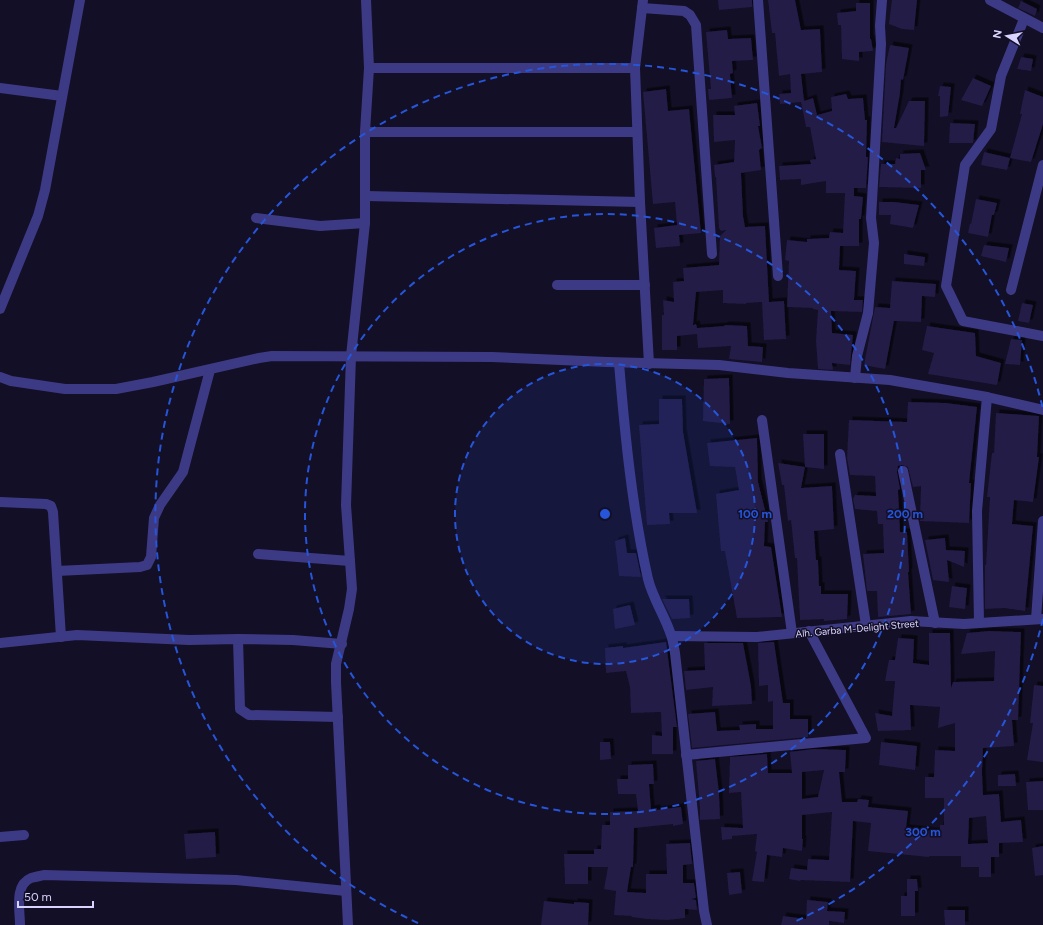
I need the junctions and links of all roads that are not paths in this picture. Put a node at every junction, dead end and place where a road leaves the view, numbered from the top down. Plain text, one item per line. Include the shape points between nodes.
1 (80, 0) edge
2 (366, 0) edge
3 (758, 0) edge
4 (882, 0) edge
5 (990, 0) edge
6 (642, 4) edge
7 (1024, 19) junction
8 (1043, 28) edge
9 (369, 68) junction
10 (635, 68) junction
11 (0, 88) edge
12 (62, 96) junction
13 (365, 132) junction
14 (637, 132) junction
15 (1043, 165) edge
16 (366, 196) junction
17 (640, 202) junction
18 (256, 218) dead end
19 (365, 223) junction
20 (712, 254) dead end
21 (778, 276) dead end
22 (557, 285) dead end
23 (645, 285) junction
24 (1011, 290) dead end
25 (0, 309) edge
26 (1043, 336) edge
27 (351, 356) junction
28 (619, 363) junction
29 (649, 364) junction
30 (210, 370) junction
31 (0, 377) edge
32 (855, 378) junction
33 (987, 397) junction
34 (1043, 410) edge
35 (762, 420) dead end
36 (840, 454) dead end
37 (903, 471) dead end
38 (0, 502) edge
39 (1043, 521) edge
40 (258, 554) dead end
41 (350, 561) junction
42 (57, 571) junction
43 (1040, 619) edge
44 (935, 623) junction
45 (979, 623) junction
46 (866, 625) junction
47 (809, 631) junction
48 (792, 633) junction
49 (672, 636) junction
50 (61, 637) junction
51 (238, 639) junction
52 (0, 643) edge
53 (342, 644) junction
54 (338, 717) junction
55 (686, 754) junction
56 (24, 835) dead end
57 (0, 837) edge
58 (346, 891) junction
59 (20, 925) edge
60 (348, 925) edge
61 (707, 925) edge

1 - 12 street
2 - 9 street
3 - 21 street
4 - 32 street via 871,218 874,243 868,313 857,356
5 - 7 street
6 - 10 street
6 - 20 street via 684,11 696,25
7 - 8 street
7 - 26 street via 1001,76 991,129 965,165 946,286 963,321
9 - 10 street
9 - 13 street
10 - 14 street
11 - 12 street
12 - 25 street via 38,216
13 - 14 street
13 - 16 street
14 - 17 street
15 - 24 street
16 - 17 street
16 - 19 street
17 - 23 street
18 - 19 street via 320,226
19 - 27 street
22 - 23 street
23 - 29 street
27 - 28 street via 492,357
27 - 30 street via 272,356
27 - 41 street via 346,505
28 - 29 street
28 - 49 street via 631,487 648,580
29 - 32 street via 719,365
30 - 31 street via 116,389 65,389
30 - 42 street via 183,472 160,504 154,518 151,557 147,565
32 - 33 street via 890,380
33 - 34 street
33 - 45 street via 977,511
35 - 48 street
36 - 46 street
37 - 44 street
38 - 42 street via 51,506
39 - 43 street
40 - 41 street
41 - 53 street via 352,589
42 - 50 street
43 - 45 street, Alh. Garba M-Delight Street
44 - 45 street, Alh. Garba M-Delight Street
44 - 46 street, Alh. Garba M-Delight Street via 912,621
46 - 47 street, Alh. Garba M-Delight Street
47 - 48 street, Alh. Garba M-Delight Street
47 - 55 street via 866,738
48 - 49 street, Alh. Garba M-Delight Street via 757,636
49 - 55 street
50 - 51 street via 77,635 189,640
50 - 52 street
51 - 53 street
51 - 54 street via 240,709 249,715
53 - 54 street via 336,664
54 - 58 street
55 - 61 street
56 - 57 street
58 - 59 street via 236,880 44,875 31,878 22,884
58 - 60 street

